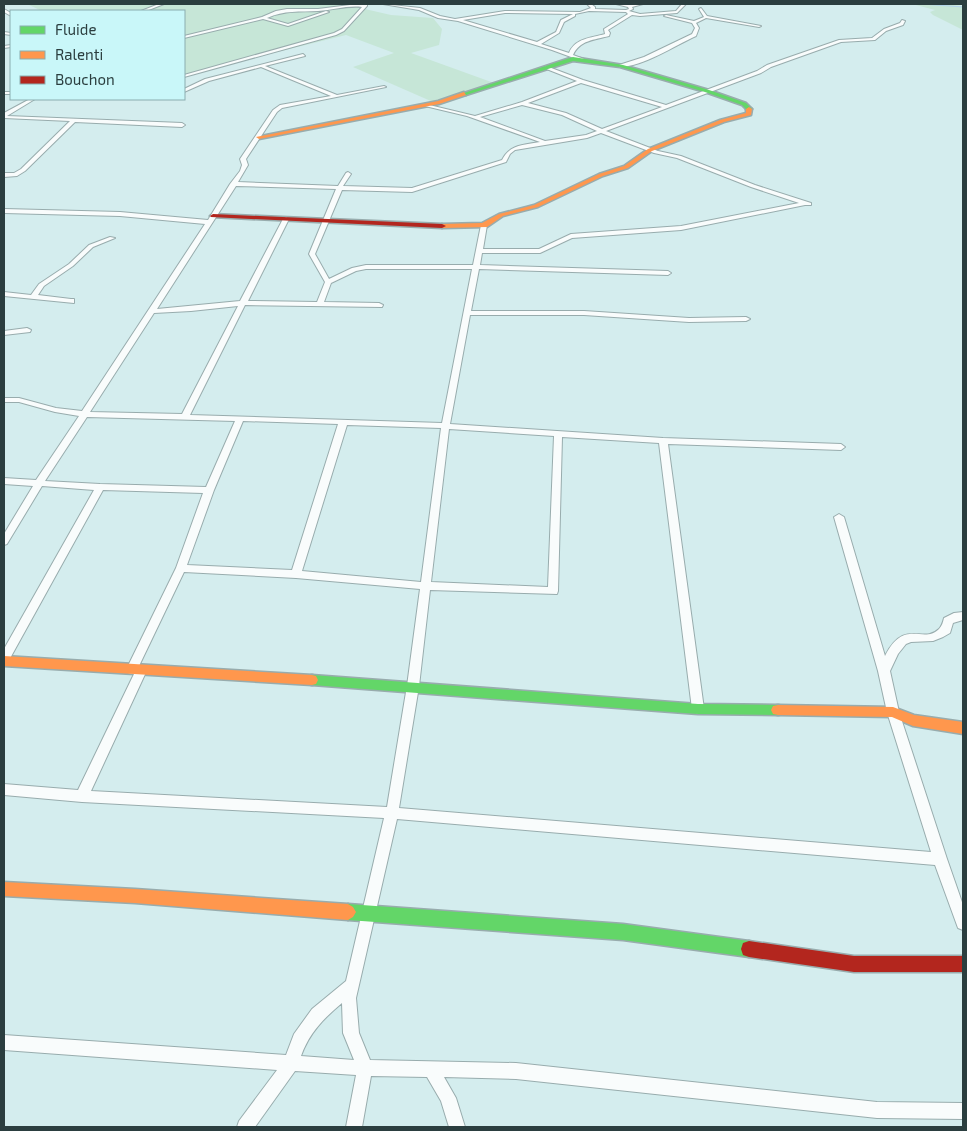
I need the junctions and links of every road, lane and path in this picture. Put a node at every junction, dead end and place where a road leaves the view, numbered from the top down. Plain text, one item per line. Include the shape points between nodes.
1 (162, 4) edge
2 (363, 4) edge
3 (385, 4) edge
4 (414, 4) edge
5 (589, 4) edge
6 (618, 4) edge
7 (642, 4) edge
8 (684, 4) edge
9 (406, 6) junction
10 (630, 6) junction
11 (342, 7) junction
12 (529, 8) dead end
13 (701, 9) dead end
14 (146, 10) edge
15 (589, 10) junction
16 (519, 12) junction
17 (629, 12) junction
18 (580, 13) junction
19 (655, 14) junction
20 (706, 17) junction
21 (263, 18) junction
22 (458, 20) junction
23 (903, 21) dead end
24 (694, 22) junction
25 (759, 26) dead end
26 (185, 37) edge
27 (538, 44) junction
28 (571, 54) junction
29 (303, 55) dead end
30 (582, 60) junction
31 (261, 66) junction
32 (546, 66) junction
33 (621, 66) junction
34 (185, 76) edge
35 (581, 81) junction
36 (384, 87) dead end
37 (185, 91) edge
38 (707, 91) junction
39 (337, 96) junction
40 (30, 100) edge
41 (522, 103) junction
42 (427, 104) junction
43 (665, 106) junction
44 (4, 116) edge
45 (476, 117) junction
46 (74, 120) junction
47 (182, 125) dead end
48 (601, 131) junction
49 (259, 137) junction
50 (546, 142) junction
51 (650, 150) junction
52 (348, 174) dead end
53 (4, 175) edge
54 (233, 184) junction
55 (340, 186) junction
56 (4, 211) edge
57 (211, 219) junction
58 (286, 219) junction
59 (326, 221) junction
60 (484, 225) junction
61 (112, 238) dead end
62 (478, 251) junction
63 (476, 267) junction
64 (668, 273) dead end
65 (328, 282) junction
66 (4, 294) edge
67 (34, 296) junction
68 (71, 301) dead end
69 (245, 302) junction
70 (320, 303) junction
71 (379, 305) dead end
72 (151, 311) junction
73 (467, 313) junction
74 (746, 319) dead end
75 (26, 330) dead end
76 (4, 334) edge
77 (4, 400) edge
78 (85, 414) junction
79 (185, 416) junction
80 (240, 419) junction
81 (343, 423) junction
82 (445, 428) junction
83 (558, 433) junction
84 (663, 441) junction
85 (841, 447) dead end
86 (4, 481) edge
87 (39, 483) junction
88 (100, 487) junction
89 (209, 490) junction
90 (839, 517) dead end
91 (4, 542) edge
92 (181, 568) junction
93 (296, 574) junction
94 (425, 586) junction
95 (963, 616) edge
96 (4, 660) edge
97 (137, 670) junction
98 (884, 671) junction
99 (413, 686) junction
100 (698, 709) junction
101 (893, 712) junction
102 (963, 728) edge
103 (4, 790) edge
104 (82, 796) junction
105 (392, 813) junction
106 (940, 859) junction
107 (4, 888) edge
108 (369, 912) junction
109 (963, 923) edge
110 (963, 964) edge
111 (353, 984) junction
112 (4, 1043) edge
113 (291, 1062) junction
114 (365, 1068) junction
115 (431, 1069) junction
116 (963, 1111) edge
117 (245, 1127) edge
118 (354, 1127) edge
119 (457, 1127) edge

1 - 14 street
2 - 11 street
2 - 34 street via 365,6 343,30 335,34
3 - 9 street
4 - 9 street
5 - 15 street via 594,8
6 - 10 street
7 - 10 street
8 - 19 street via 677,12
9 - 22 street
10 - 17 street
11 - 21 street via 287,10
11 - 21 street via 288,25
12 - 16 street
13 - 20 street
15 - 17 street
15 - 18 street
16 - 18 street
16 - 22 street
17 - 19 street
17 - 28 street via 605,30 607,36 582,42 572,49
18 - 27 street via 562,22 554,35
19 - 24 street
20 - 24 street
20 - 25 street
21 - 26 street
22 - 27 street
23 - 38 street via 873,39 841,41
24 - 33 street via 697,28 694,35 686,40
27 - 28 street
28 - 30 street
29 - 31 street
30 - 32 street
30 - 33 street
31 - 37 street via 208,80
31 - 39 street
32 - 35 street
32 - 42 street
33 - 38 street
35 - 41 street
35 - 43 street
36 - 39 street
38 - 43 street
38 - 51 street via 744,104 750,110 749,114 722,121
39 - 49 street via 280,107
40 - 44 street
41 - 45 street
41 - 48 street via 564,114
42 - 45 street
42 - 49 street
43 - 48 street
44 - 46 street
45 - 50 street
46 - 47 street
46 - 53 street via 27,167 16,174
48 - 50 street via 580,138
48 - 51 street
49 - 54 street via 243,159 243,171
50 - 55 street via 514,149 504,161 412,190
51 - 60 street via 626,167 536,206 500,215
51 - 62 street via 807,204 783,206 681,228 571,236 540,251
52 - 55 street
54 - 55 street
54 - 57 street
55 - 59 street
56 - 57 street via 105,214 174,221
57 - 58 street
57 - 72 street
58 - 59 street
58 - 69 street
59 - 60 street via 382,221 456,227
59 - 65 street via 312,254
60 - 62 street
61 - 67 street via 91,246 71,265 41,284
62 - 63 street
63 - 64 street
63 - 65 street via 366,267 354,269
63 - 73 street
65 - 70 street
66 - 67 street
67 - 68 street
69 - 70 street
69 - 72 street via 191,310
69 - 79 street
70 - 71 street
72 - 78 street
73 - 74 street via 584,313 689,320
73 - 82 street
75 - 76 street
77 - 78 street via 19,400
78 - 79 street
78 - 87 street
79 - 80 street
80 - 81 street
80 - 89 street
81 - 82 street
81 - 93 street
82 - 83 street
82 - 94 street
83 - 84 street
83 - 94 street via 553,591
84 - 85 street
84 - 100 street
86 - 87 street
87 - 88 street
87 - 91 street
88 - 89 street
88 - 96 street
89 - 92 street
90 - 98 street
92 - 93 street
92 - 97 street
93 - 94 street
94 - 99 street
95 - 98 street via 948,621 946,630 934,638 906,638 900,642
96 - 97 street
97 - 99 street
97 - 104 street
98 - 101 street
99 - 100 street
99 - 105 street
100 - 101 street
101 - 102 street via 913,720
101 - 106 street
103 - 104 street
104 - 105 street
105 - 106 street
105 - 108 street
106 - 109 street
107 - 108 street
108 - 110 street via 623,932 854,964
108 - 111 street
111 - 113 street via 317,1014 300,1039
111 - 114 street via 349,998 351,1033
112 - 113 street
113 - 114 street
113 - 117 street
114 - 115 street
114 - 118 street
115 - 116 street via 516,1071 877,1110
115 - 119 street via 448,1098

